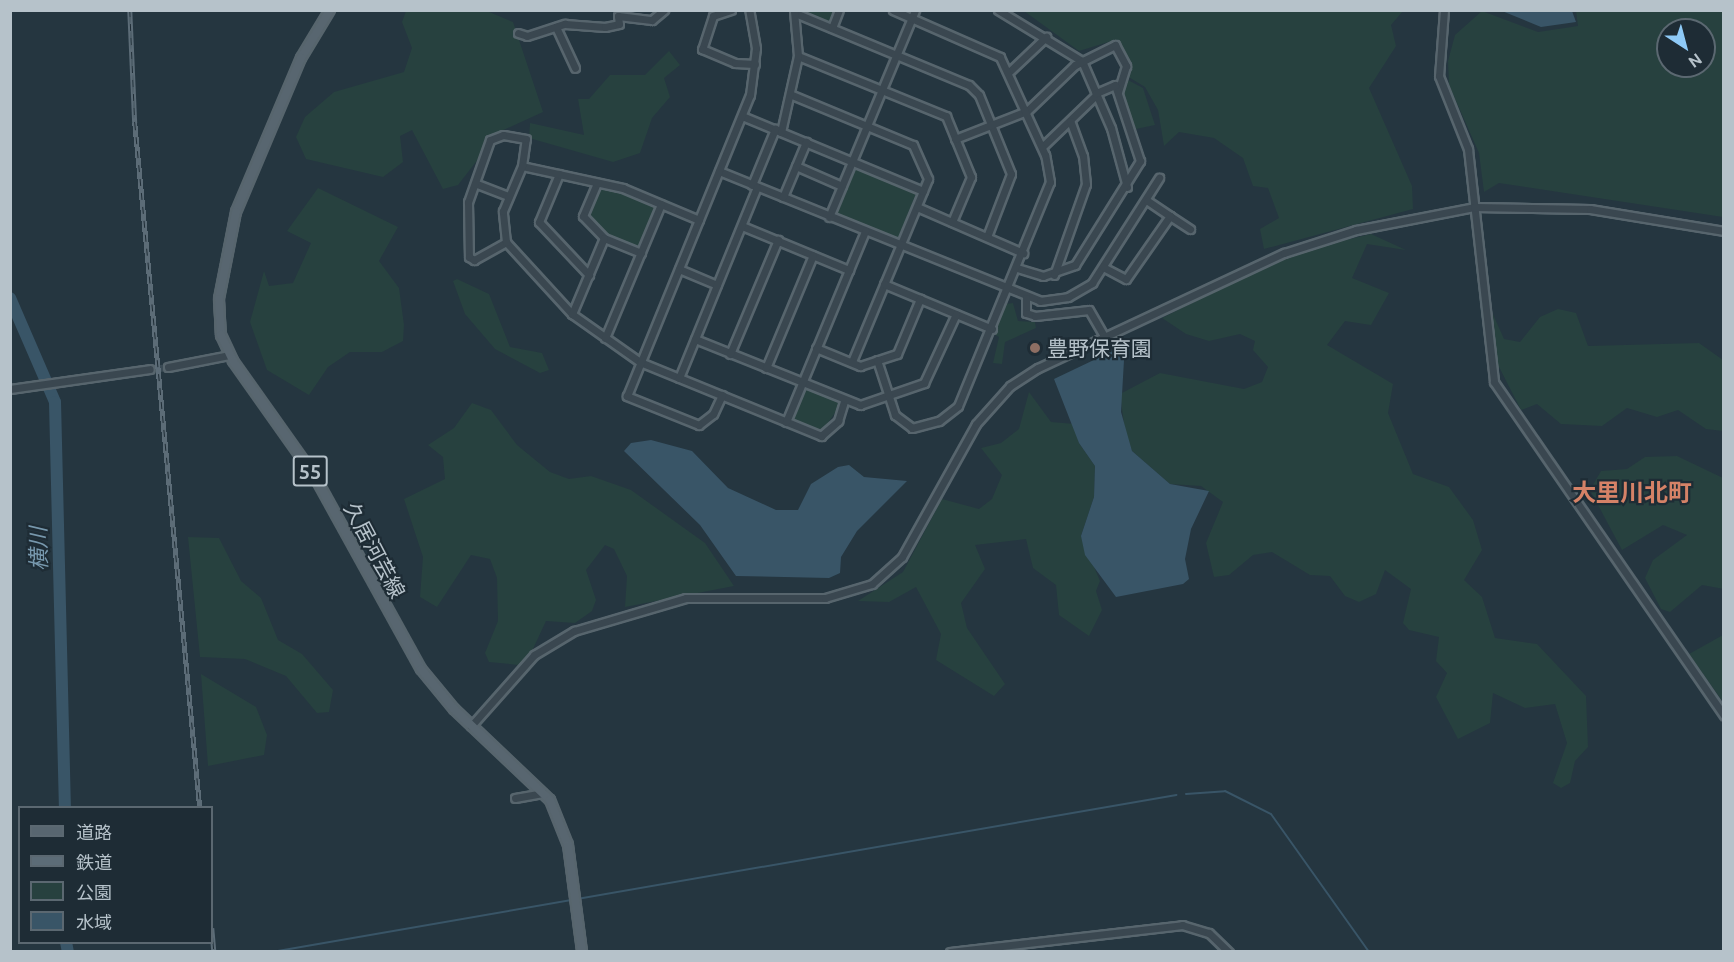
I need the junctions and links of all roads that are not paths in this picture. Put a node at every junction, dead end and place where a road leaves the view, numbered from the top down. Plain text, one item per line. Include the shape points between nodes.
1 (330, 10) edge
2 (664, 10) edge
3 (731, 10) edge
4 (749, 10) edge
5 (839, 10) edge
6 (893, 10) edge
7 (915, 10) edge
8 (998, 10) edge
9 (1444, 10) edge
10 (794, 12) edge
11 (911, 18) junction
12 (556, 27) junction
13 (832, 28) junction
14 (518, 33) dead end
15 (1046, 36) junction
16 (896, 54) junction
17 (798, 56) junction
18 (1082, 61) junction
19 (756, 64) junction
20 (576, 68) dead end
21 (1010, 71) junction
22 (881, 90) junction
23 (1118, 93) junction
24 (1096, 94) junction
25 (792, 95) junction
26 (1026, 111) junction
27 (742, 116) junction
28 (1070, 121) junction
29 (991, 125) junction
30 (866, 126) junction
31 (778, 130) junction
32 (955, 140) junction
33 (806, 142) junction
34 (1042, 147) junction
35 (852, 162) junction
36 (522, 166) junction
37 (796, 166) junction
38 (719, 171) junction
39 (559, 174) junction
40 (1159, 178) dead end
41 (597, 183) junction
42 (477, 184) junction
43 (755, 186) junction
44 (842, 186) junction
45 (1127, 187) junction
46 (923, 191) junction
47 (509, 196) junction
48 (783, 197) junction
49 (1148, 201) junction
50 (661, 204) junction
51 (916, 207) junction
52 (1474, 207) junction
53 (1170, 216) junction
54 (829, 217) junction
55 (699, 220) junction
56 (952, 222) junction
57 (742, 226) junction
58 (1190, 229) dead end
59 (865, 231) junction
60 (1724, 231) edge
61 (987, 237) junction
62 (604, 238) junction
63 (778, 240) junction
64 (506, 242) junction
65 (900, 246) junction
66 (641, 253) junction
67 (1023, 253) junction
68 (813, 255) junction
69 (1103, 267) junction
70 (1017, 268) junction
71 (679, 269) junction
72 (849, 270) junction
73 (589, 274) junction
74 (1054, 275) junction
75 (717, 285) junction
76 (884, 285) junction
77 (1008, 291) junction
78 (1026, 298) junction
79 (920, 299) junction
80 (572, 314) junction
81 (956, 314) junction
82 (992, 330) junction
83 (1104, 336) junction
84 (606, 338) junction
85 (696, 339) junction
86 (816, 348) junction
87 (730, 354) junction
88 (229, 355) junction
89 (877, 360) junction
90 (640, 362) junction
91 (852, 362) junction
92 (168, 367) tunnel mouth
93 (766, 368) junction
94 (150, 369) tunnel mouth
95 (679, 378) junction
96 (802, 383) junction
97 (10, 389) edge
98 (722, 395) junction
99 (889, 397) junction
100 (844, 401) junction
101 (786, 422) junction
102 (1724, 715) edge
103 (471, 726) junction
104 (543, 793) junction
105 (515, 798) dead end
106 (582, 951) edge
107 (950, 951) edge
108 (1229, 951) edge

1 - 88 main road, 久居河芸線 / 55 via 301,58 236,212 219,298
2 - 12 street via 652,20 618,16 619,24 604,27
3 - 19 street via 713,16 702,49 735,63
4 - 19 street
5 - 13 street
6 - 11 street
7 - 11 street
8 - 15 street
9 - 52 street via 1439,76 1467,144
10 - 13 street
10 - 17 street
11 - 16 street
11 - 21 street via 983,47
12 - 14 street via 527,36
12 - 20 street
13 - 16 street
15 - 18 street
15 - 21 street
16 - 22 street
16 - 29 street via 969,85
17 - 22 street
17 - 25 street
18 - 23 street via 1115,45 1126,66
18 - 24 street
18 - 26 street
19 - 27 street
21 - 26 street
22 - 30 street
22 - 32 street via 946,117
23 - 24 street via 1115,85
23 - 45 street via 1140,161
24 - 28 street
24 - 45 street
25 - 30 street
25 - 31 street
26 - 29 street
26 - 34 street
27 - 31 street
27 - 38 street
28 - 34 street
28 - 74 street via 1083,156 1086,184
29 - 32 street
29 - 61 street via 1011,180
30 - 35 street
30 - 46 street via 913,145 928,180
31 - 33 street
31 - 43 street
32 - 56 street via 971,177
33 - 35 street
33 - 37 street
34 - 67 street via 1050,182
35 - 44 street
35 - 46 street
36 - 39 street
36 - 42 street via 526,139 490,140
36 - 47 street
37 - 44 street
37 - 48 street
38 - 43 street
38 - 55 street
39 - 41 street
39 - 73 street via 539,222
40 - 49 street
41 - 50 street
41 - 62 street via 583,216
42 - 47 street
42 - 64 street via 468,207 469,257 474,260
43 - 48 street
43 - 57 street
44 - 54 street
45 - 74 street via 1075,265
46 - 51 street
47 - 64 street via 502,219
48 - 54 street
49 - 53 street
49 - 69 street
50 - 55 street
50 - 66 street
51 - 56 street
51 - 65 street
52 - 60 street via 1590,210
52 - 83 street via 1356,230 1293,249
52 - 102 street via 1487,356 1496,388
53 - 58 street
53 - 69 street via 1126,279
54 - 59 street
55 - 71 street
56 - 61 street
57 - 63 street
57 - 75 street
59 - 65 street
59 - 72 street
61 - 67 street
62 - 66 street
62 - 73 street
63 - 68 street
63 - 87 street
64 - 80 street
65 - 76 street
65 - 77 street
66 - 84 street
67 - 70 street
68 - 72 street
68 - 93 street
69 - 78 street via 1092,283 1068,297
70 - 74 street
70 - 77 street
71 - 75 street
71 - 90 street
72 - 86 street
73 - 80 street
75 - 85 street
76 - 79 street
76 - 91 street
77 - 78 street
77 - 82 street
78 - 83 street via 1029,315 1089,309
79 - 81 street
79 - 89 street via 897,354
80 - 84 street
81 - 82 street
81 - 99 street via 929,378 918,388
82 - 99 street via 962,401 945,418 912,428 895,415
83 - 103 street via 1038,368 1002,393 976,424 902,557 872,584 825,598 686,598 574,631 534,655
84 - 90 street
85 - 87 street
85 - 95 street
86 - 91 street
86 - 96 street
87 - 93 street
88 - 92 street
88 - 103 main road, 久居河芸線 / 55 via 315,477 414,659
89 - 91 street via 860,366
89 - 99 street
90 - 95 street
90 - 98 street via 627,396 699,425
93 - 96 street
94 - 97 street
95 - 98 street
96 - 100 street
96 - 101 street
98 - 101 street
99 - 100 street via 860,405
100 - 101 street via 838,421 821,436
103 - 104 main road, 久居河芸線 / 55
104 - 105 street
104 - 106 main road, 久居河芸線 / 55 via 563,828
107 - 108 street via 1182,925 1209,933

